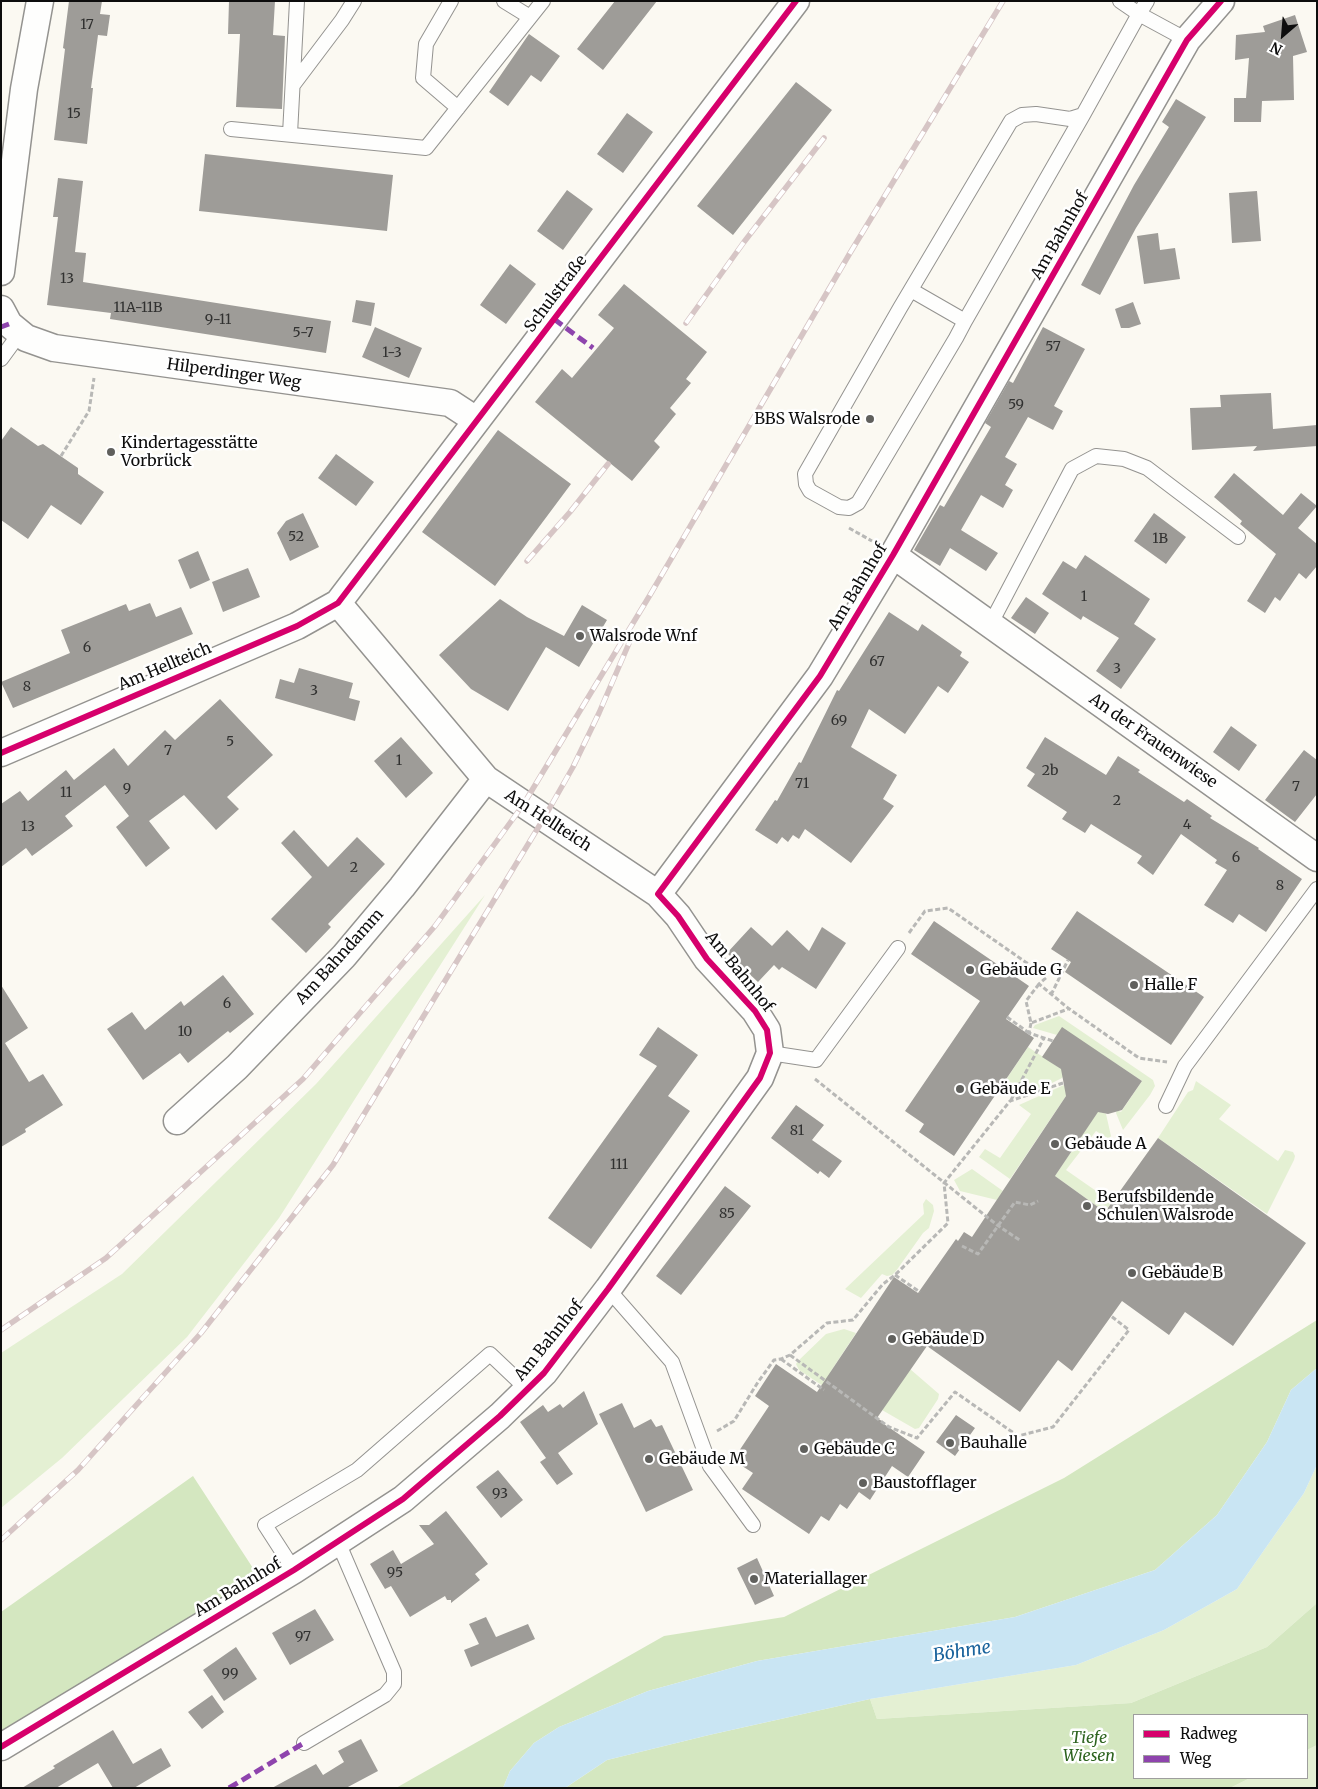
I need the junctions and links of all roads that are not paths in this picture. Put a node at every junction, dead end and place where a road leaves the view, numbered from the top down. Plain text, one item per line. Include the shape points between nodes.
1 (40, 1) edge
2 (297, 1) edge
3 (354, 1) edge
4 (451, 1) edge
5 (504, 1) edge
6 (543, 1) edge
7 (796, 1) edge
8 (1120, 1) edge
9 (1147, 1) edge
10 (1221, 1) edge
11 (1139, 14) junction
12 (530, 17) junction
13 (1187, 40) junction
14 (293, 85) junction
15 (458, 108) junction
16 (1083, 115) junction
17 (231, 128) dead end
18 (290, 134) junction
19 (1, 272) edge
20 (911, 290) junction
21 (1, 310) edge
22 (965, 321) junction
23 (20, 333) junction
24 (1, 359) edge
25 (476, 420) junction
26 (1238, 537) dead end
27 (893, 555) junction
28 (338, 603) junction
29 (990, 625) junction
30 (1, 753) edge
31 (486, 779) junction
32 (1316, 854) edge
33 (1317, 889) edge
34 (658, 894) junction
35 (898, 948) road end
36 (778, 1054) junction
37 (1166, 1106) dead end
38 (177, 1121) dead end
39 (608, 1289) junction
40 (528, 1390) junction
41 (752, 1526) dead end
42 (338, 1542) junction
43 (294, 1570) junction
44 (304, 1743) dead end
45 (1, 1747) edge

1 - 19 street via 24,89
2 - 14 lane
3 - 14 lane
4 - 15 lane via 426,44 423,78
5 - 12 lane
6 - 12 lane
7 - 25 street, Schulstraße
8 - 11 lane
9 - 11 lane
10 - 13 street, Am Bahnhof
11 - 13 lane
11 - 16 lane
12 - 15 lane
13 - 27 street, Am Bahnhof
14 - 18 lane
15 - 18 lane via 426,148
16 - 20 lane via 1070,119 1029,114 1011,121
16 - 22 lane
17 - 18 lane
20 - 22 lane
20 - 22 lane via 805,474 810,491 823,499 839,508 858,504
21 - 23 street, Hilperdinger Weg via 9,324
23 - 24 lane
23 - 25 street, Hilperdinger Weg via 54,348 450,403
25 - 28 street, Schulstraße
26 - 29 lane via 1147,468 1124,459 1096,456 1072,470
27 - 29 street, An der Frauenwiese
27 - 34 street, Am Bahnhof via 820,676
28 - 30 street, Am Hellteich via 297,626
28 - 31 street, Am Hellteich
29 - 32 street, An der Frauenwiese
31 - 34 street, Am Hellteich
31 - 38 street, Am Bahndamm via 344,956 237,1067
33 - 37 lane via 1185,1066
34 - 36 street, Am Bahnhof via 678,916 706,959 755,1011
35 - 36 lane via 816,1060
36 - 39 street, Am Bahnhof
39 - 40 street, Am Bahnhof
39 - 41 lane via 672,1362 710,1466
40 - 42 street, Am Bahnhof via 403,1499
40 - 43 lane via 490,1354 357,1470 266,1526
42 - 43 street, Am Bahnhof
42 - 44 lane via 394,1672 394,1684 384,1695
43 - 45 street, Am Bahnhof

